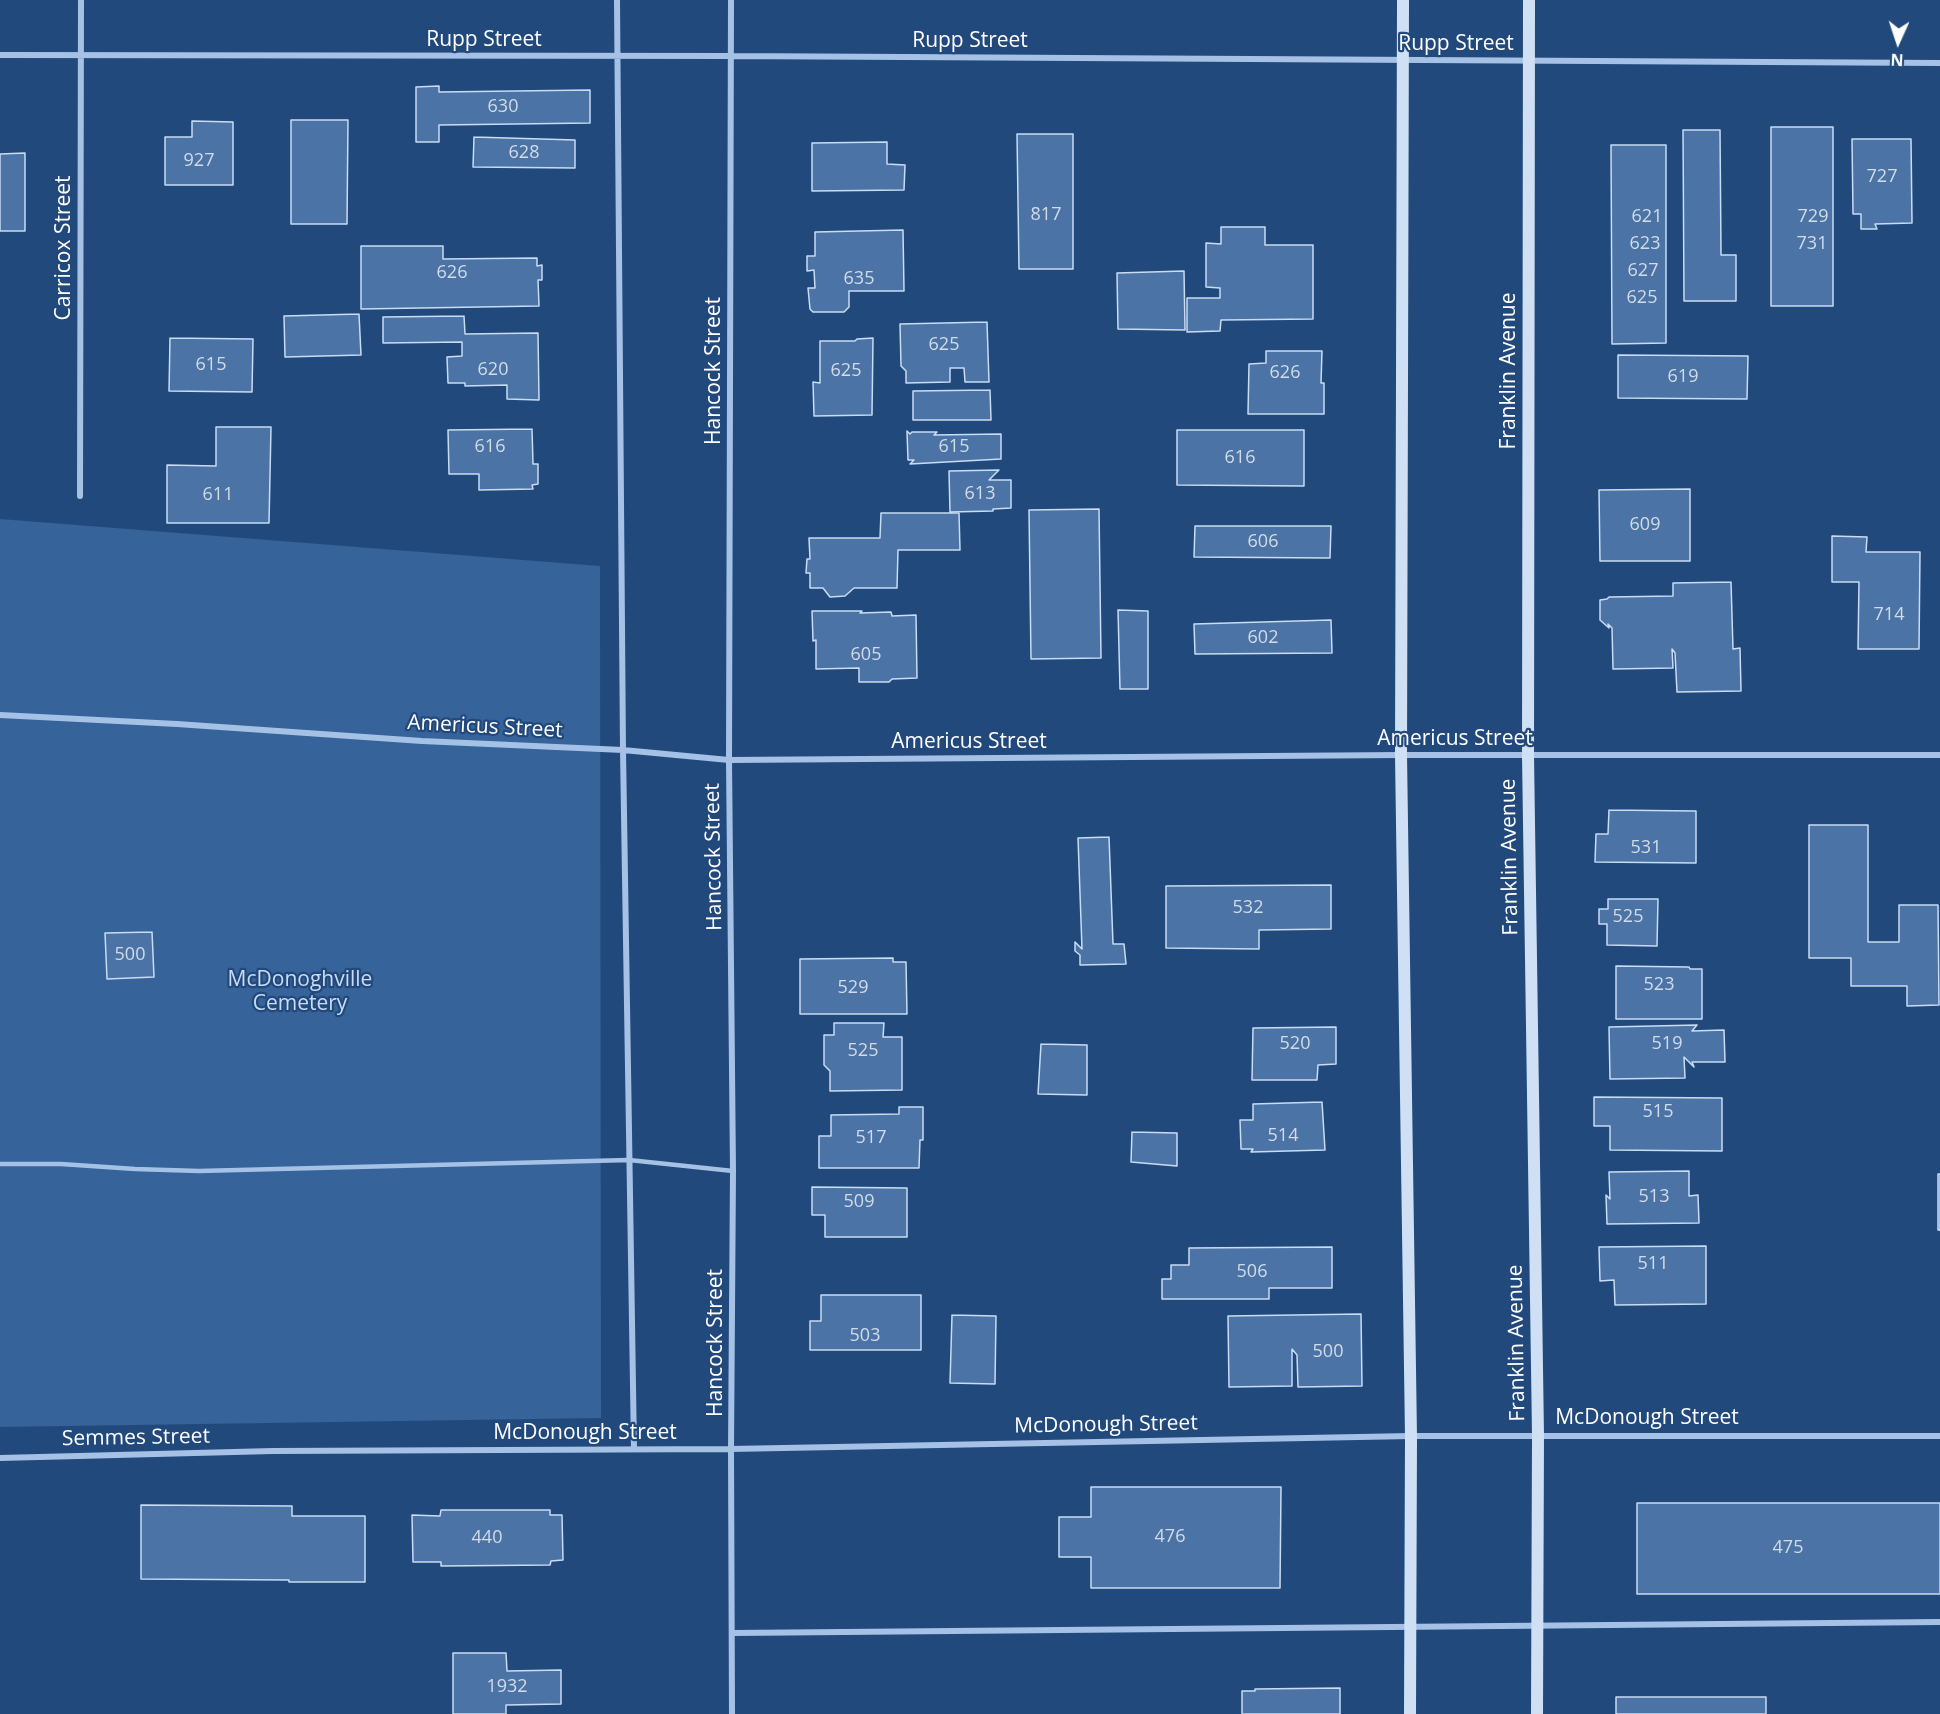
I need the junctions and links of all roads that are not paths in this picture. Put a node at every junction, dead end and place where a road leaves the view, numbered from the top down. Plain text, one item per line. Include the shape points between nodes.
1 (81, 0) edge
2 (618, 0) edge
3 (730, 0) edge
4 (1403, 0) edge
5 (1529, 0) edge
6 (0, 55) edge
7 (81, 55) junction
8 (731, 56) junction
9 (617, 57) junction
10 (1403, 60) junction
11 (1529, 61) junction
12 (1940, 63) edge
13 (80, 496) dead end
14 (0, 715) edge
15 (623, 750) junction
16 (1401, 755) junction
17 (1528, 755) junction
18 (1940, 755) edge
19 (729, 760) junction
20 (629, 1160) junction
21 (0, 1164) edge
22 (733, 1171) junction
23 (1538, 1435) junction
24 (1411, 1436) junction
25 (1940, 1436) edge
26 (634, 1449) junction
27 (731, 1449) junction
28 (273, 1451) joint
29 (0, 1458) edge
30 (1940, 1622) edge
31 (1536, 1626) junction
32 (1409, 1628) junction
33 (733, 1633) junction
34 (732, 1714) edge
35 (1410, 1714) edge
36 (1537, 1714) edge

1 - 7 street, Carricox Street
2 - 9 street
3 - 8 street, Hancock Street
4 - 10 main road
5 - 11 main road, Franklin Avenue
6 - 7 street, Rupp Street
7 - 9 street, Rupp Street
7 - 13 street, Carricox Street
8 - 9 street, Rupp Street
8 - 10 street, Rupp Street
8 - 19 street, Hancock Street
9 - 15 street
10 - 11 street, Rupp Street
10 - 16 main road
11 - 12 street, Rupp Street
11 - 17 main road, Franklin Avenue
14 - 15 street, Americus Street
15 - 19 street, Americus Street
15 - 20 street
16 - 17 street, Americus Street
16 - 19 street, Americus Street
16 - 24 main road
17 - 18 street, Americus Street
17 - 23 main road, Franklin Avenue
19 - 22 street, Hancock Street
20 - 21 lane via 199,1171
20 - 22 lane
20 - 26 street
22 - 27 street, Hancock Street
23 - 24 street, McDonough Street
23 - 25 street, McDonough Street
23 - 31 main road, Franklin Avenue
24 - 27 street, McDonough Street
24 - 32 main road
26 - 27 street, McDonough Street
26 - 28 street, McDonough Street
27 - 33 street, Hancock Street
28 - 29 street, Semmes Street
30 - 31 street
31 - 32 street
31 - 36 main road, Franklin Avenue
32 - 33 street
32 - 35 main road
33 - 34 street, Hancock Street

